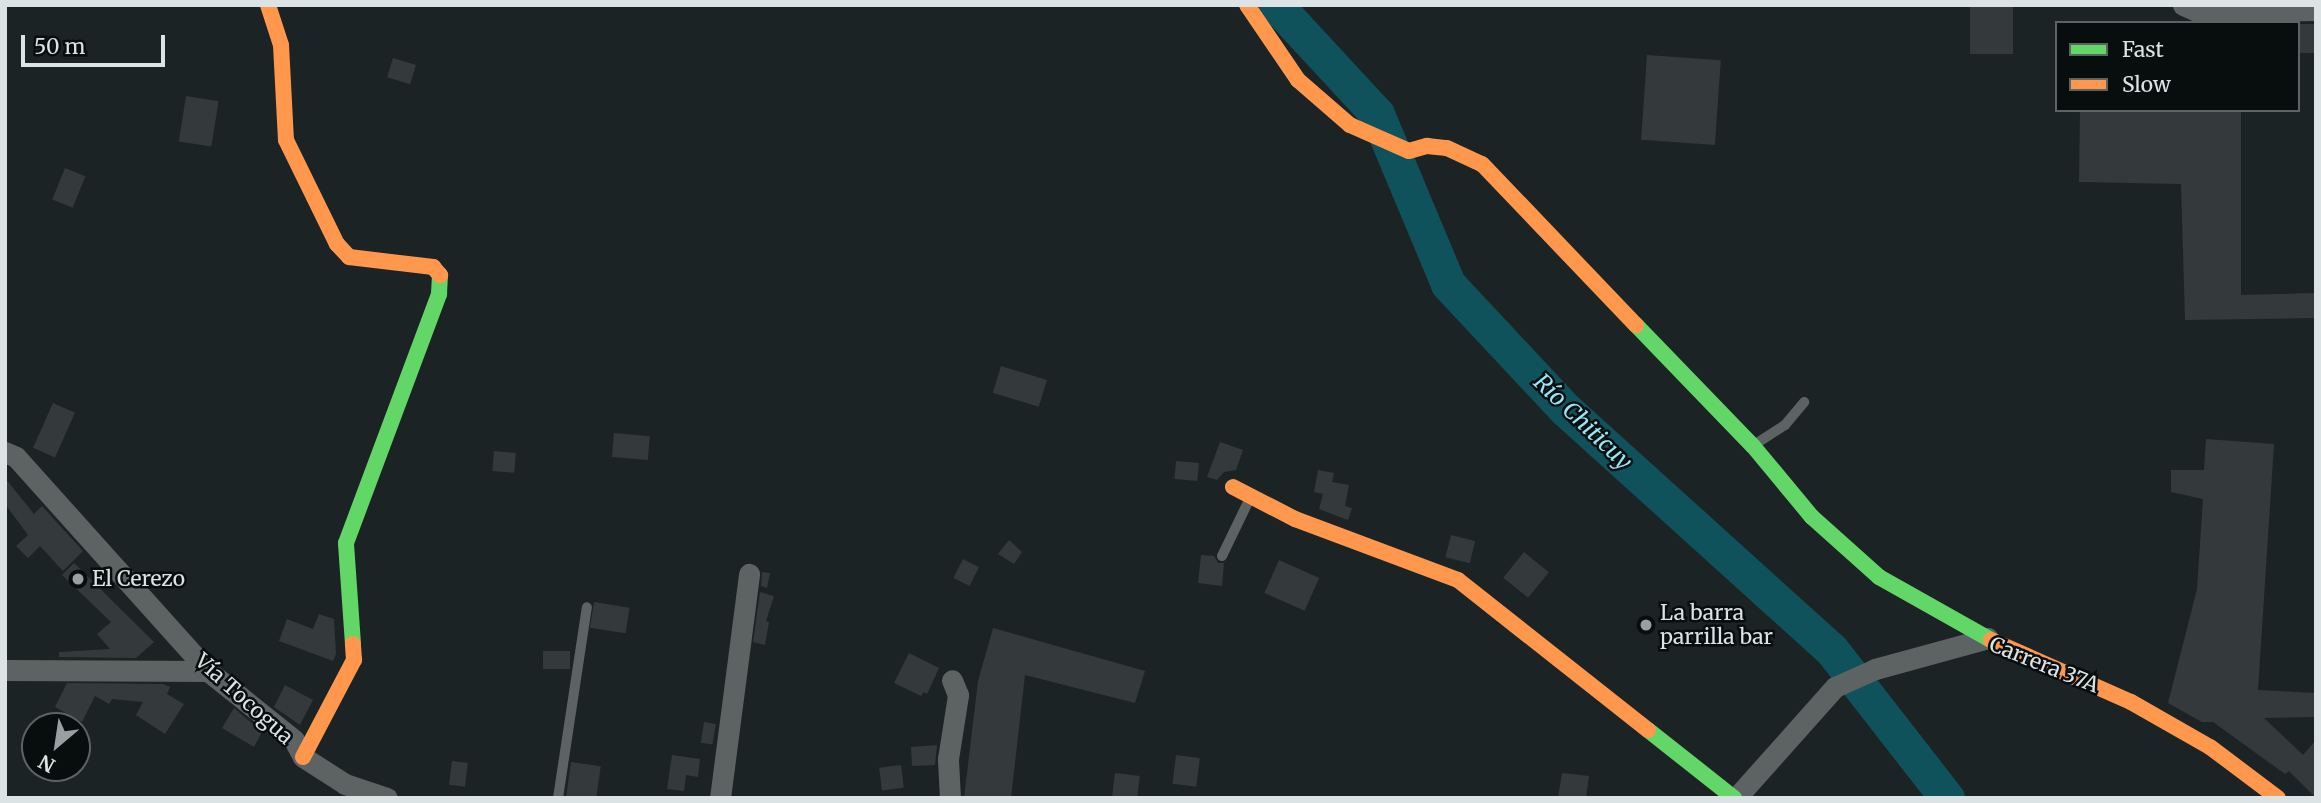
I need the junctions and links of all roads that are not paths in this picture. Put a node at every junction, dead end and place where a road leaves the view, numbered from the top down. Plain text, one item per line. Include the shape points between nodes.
1 (268, 5) edge
2 (1247, 5) edge
3 (2183, 5) edge
4 (2316, 10) edge
5 (1804, 402) dead end
6 (1753, 446) junction
7 (5, 452) edge
8 (1233, 487) dead end
9 (1250, 498) junction
10 (1222, 556) dead end
11 (749, 573) dead end
12 (587, 607) dead end
13 (1988, 638) junction
14 (5, 670) edge
15 (208, 671) junction
16 (952, 680) dead end
17 (303, 757) junction
18 (387, 798) edge
19 (558, 798) edge
20 (720, 798) edge
21 (950, 798) edge
22 (1735, 798) edge
23 (2278, 798) edge

1 - 17 street via 282,45 286,140 337,244 349,257 433,267 442,278 346,543 354,660
2 - 6 street via 1298,80 1350,125 1409,151 1427,146 1447,148 1482,164
3 - 4 street via 2199,12
5 - 6 lane via 1785,425
6 - 13 street via 1812,517 1856,559 1879,577
7 - 15 street, Vía Tocogua via 16,457
8 - 9 street
9 - 10 lane
9 - 22 street via 1458,580
11 - 20 street
12 - 19 lane
13 - 22 street, Carrera 37A via 1875,669 1835,687
13 - 23 street, Carrera 37A via 2131,702 2210,747
14 - 15 street
15 - 17 street, Vía Tocogua via 294,740
16 - 21 street via 958,695 948,758
17 - 18 street, Vía Tocogua via 345,785

